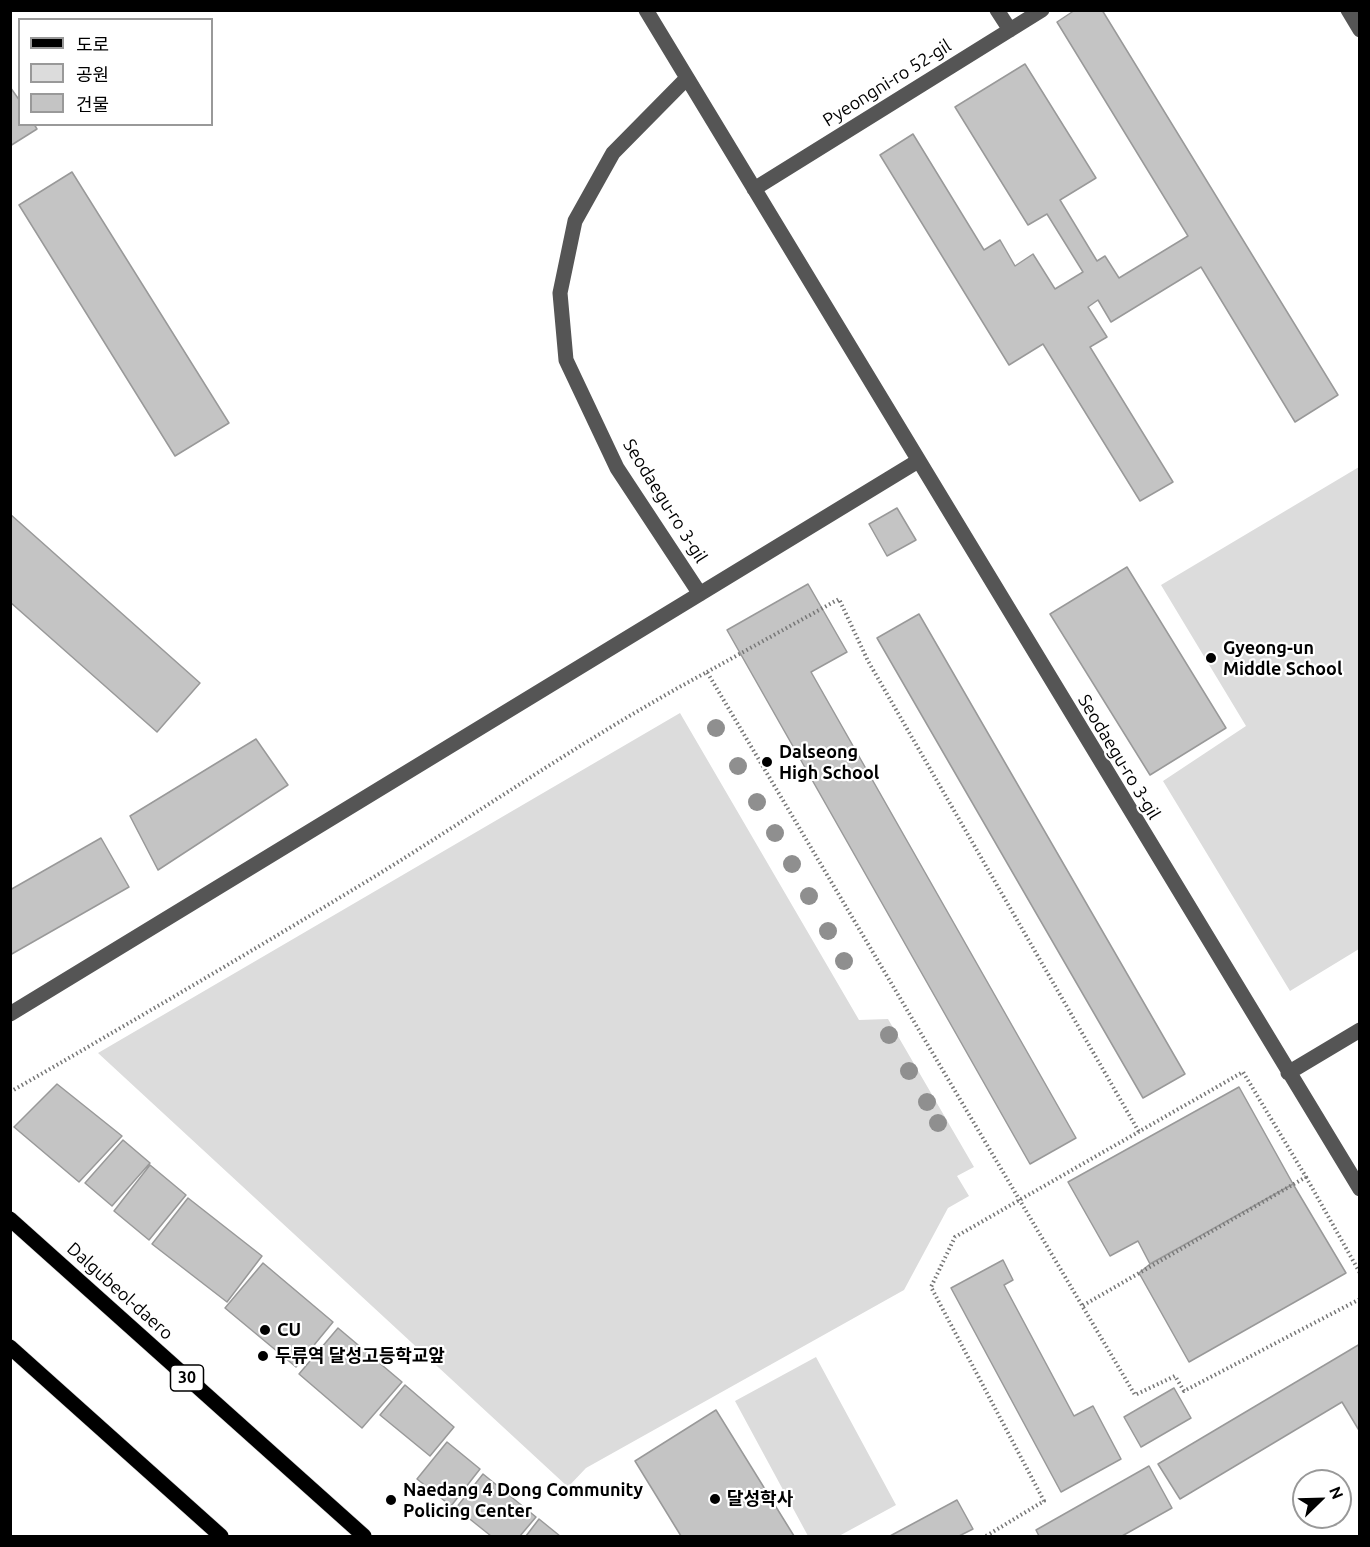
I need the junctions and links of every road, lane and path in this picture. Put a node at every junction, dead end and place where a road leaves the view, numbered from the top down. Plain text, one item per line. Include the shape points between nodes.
1 (646, 10) edge
2 (998, 10) edge
3 (1042, 10) edge
4 (1348, 10) edge
5 (1010, 30) junction
6 (1359, 30) edge
7 (687, 78) junction
8 (754, 189) junction
9 (918, 461) junction
10 (700, 594) junction
11 (707, 672) junction
12 (10, 1014) edge
13 (1359, 1030) edge
14 (1288, 1073) junction
15 (10, 1092) edge
16 (1139, 1132) junction
17 (1306, 1177) junction
18 (1359, 1189) edge
19 (1020, 1201) junction
20 (10, 1219) edge
21 (1359, 1273) edge
22 (1359, 1299) edge
23 (1082, 1306) junction
24 (10, 1347) edge
25 (221, 1536) edge
26 (364, 1536) edge
27 (986, 1536) edge

1 - 7 street, Seodaegu-ro 3-gil
2 - 5 street
3 - 5 street, Pyeongni-ro 52-gil
4 - 6 street
5 - 8 street, Pyeongni-ro 52-gil
7 - 8 street, Seodaegu-ro 3-gil
7 - 10 street, Seodaegu-ro 3-gil via 613,153 575,220 560,293 566,360 617,468
8 - 9 street, Seodaegu-ro 3-gil
9 - 10 street, Seodaegu-ro 3-gil
9 - 14 street, Seodaegu-ro 3-gil
10 - 12 street
11 - 15 path via 656,699 175,997
11 - 16 path via 839,599 868,661
11 - 19 path
13 - 14 street
14 - 18 street, Seodaegu-ro 3-gil
16 - 17 path via 1243,1072
16 - 19 path
17 - 21 path
17 - 23 path
19 - 23 path
19 - 27 path via 955,1237 931,1287 1044,1501
20 - 26 main road, Dalgubeol-daero / 30
22 - 23 path via 1185,1391 1175,1376 1135,1395
24 - 25 main road

